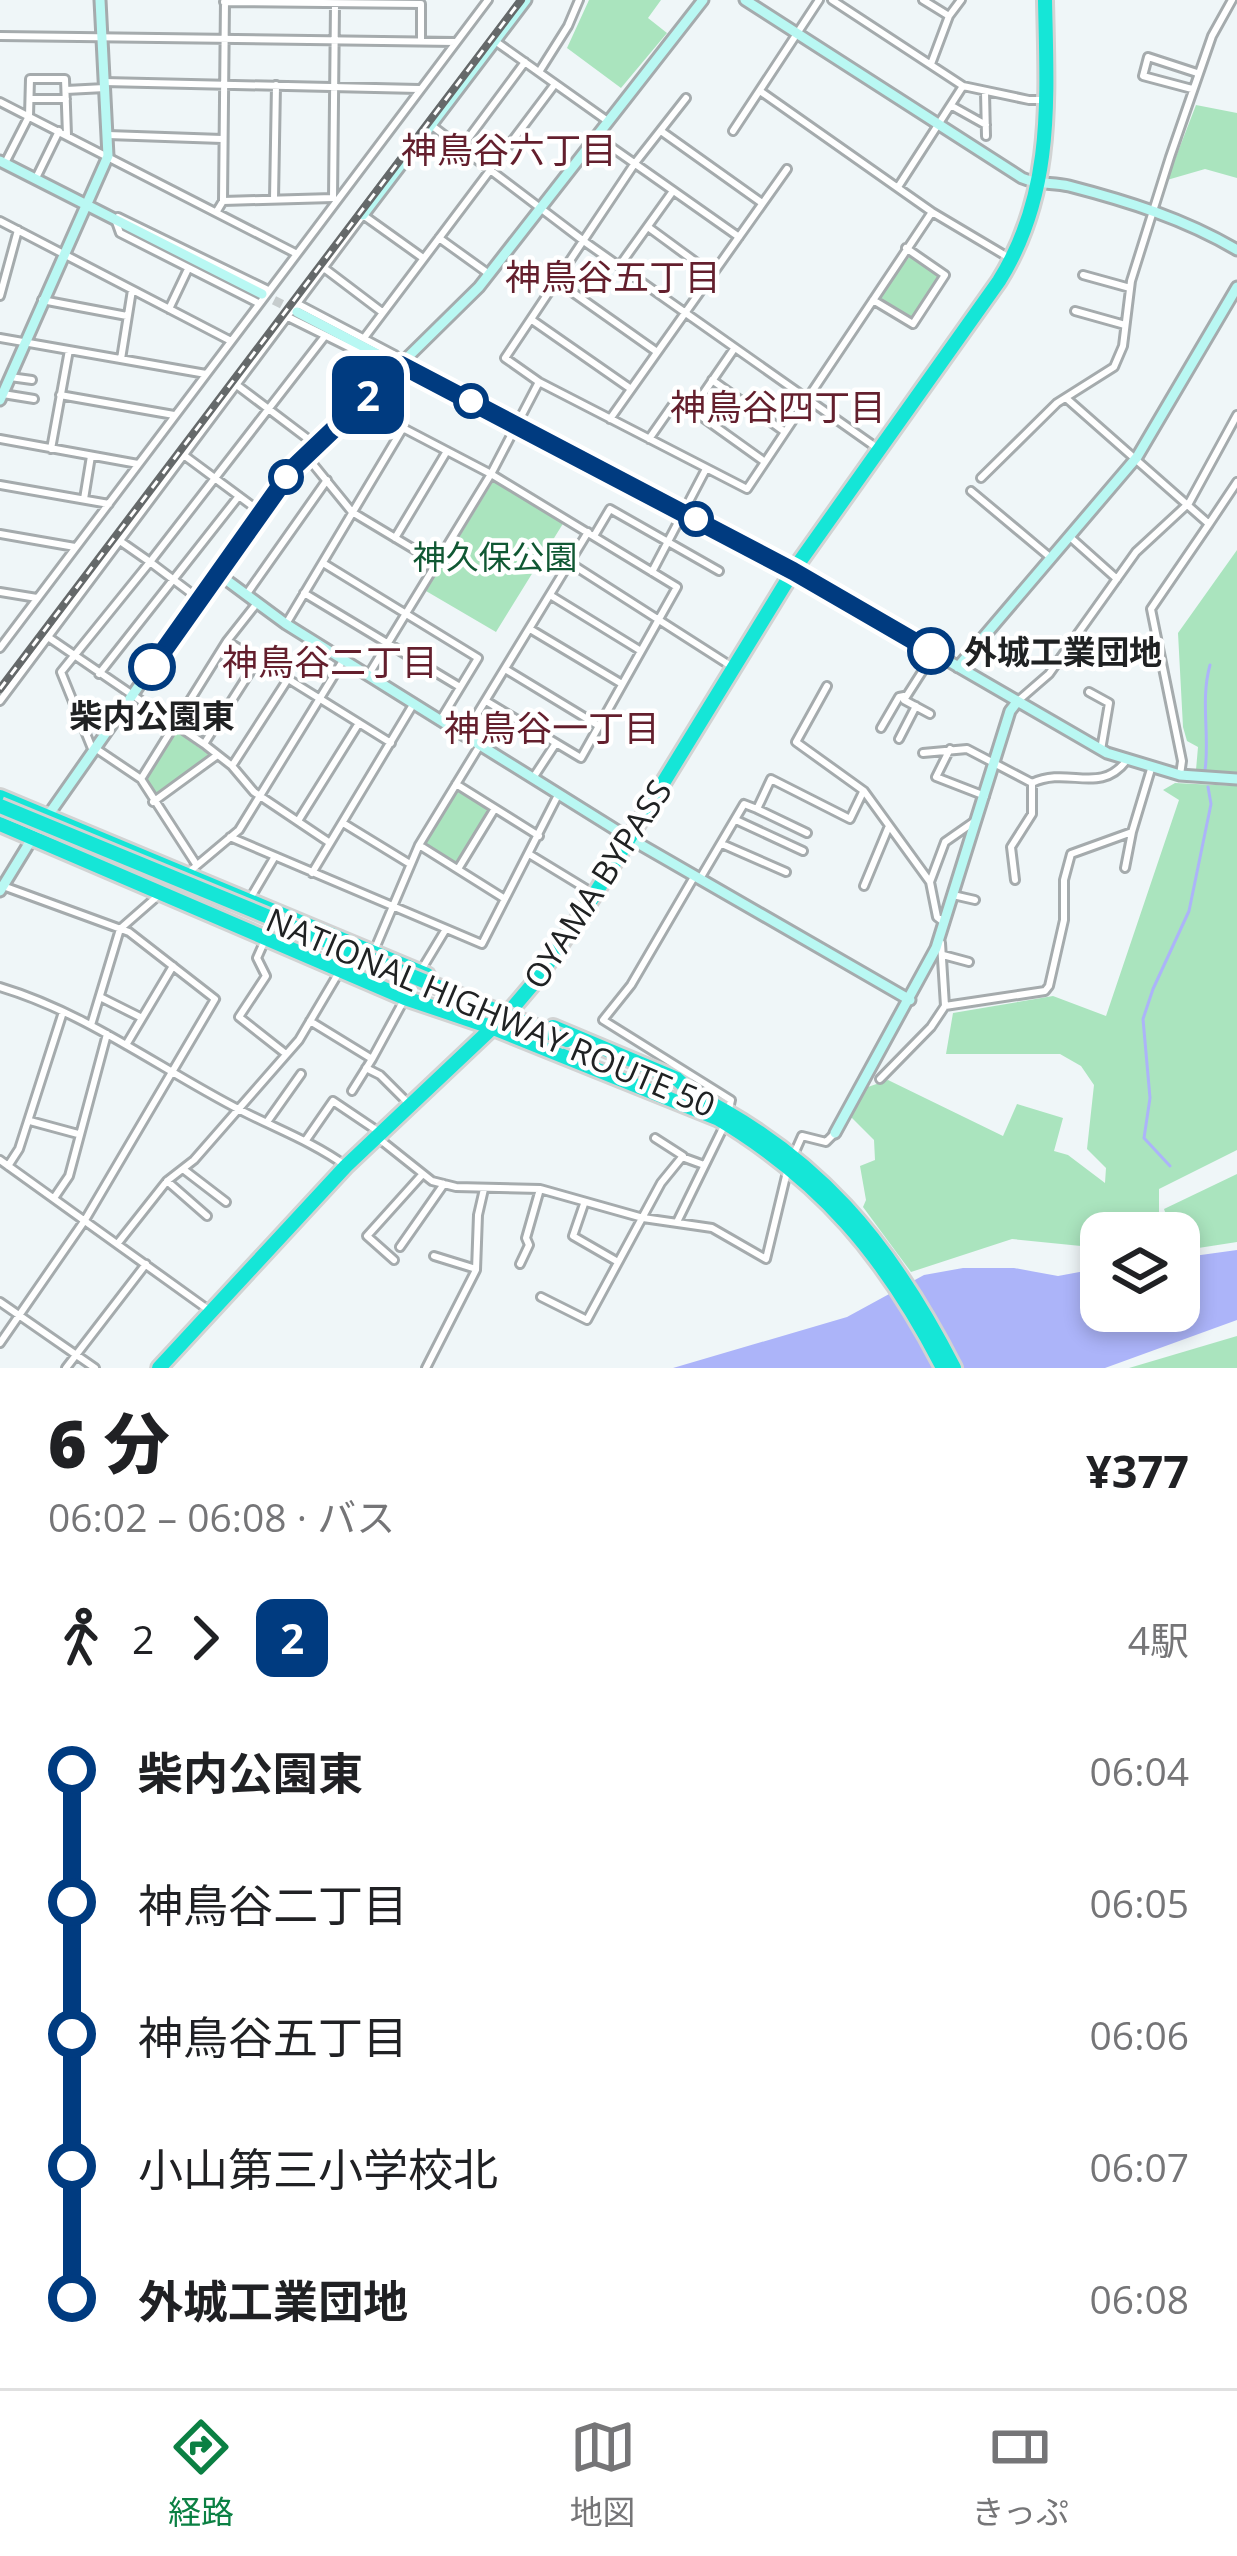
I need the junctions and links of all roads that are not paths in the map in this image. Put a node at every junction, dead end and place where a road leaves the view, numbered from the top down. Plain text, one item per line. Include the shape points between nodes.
1 (100, 0) edge
2 (488, 0) edge
3 (526, 0) edge
4 (579, 0) edge
5 (703, 0) edge
6 (745, 0) edge
7 (819, 0) edge
8 (832, 0) edge
9 (923, 0) edge
10 (961, 0) edge
11 (1045, 0) edge
12 (1234, 0) edge
13 (224, 1) edge
14 (334, 2) edge
15 (949, 16) junction
16 (796, 33) junction
17 (0, 36) edge
18 (101, 36) junction
19 (224, 38) junction
20 (334, 40) junction
21 (495, 40) junction
22 (421, 41) junction
23 (456, 42) junction
24 (525, 62) junction
25 (931, 64) junction
26 (539, 72) junction
27 (1198, 73) junction
28 (555, 84) junction
29 (223, 85) junction
30 (276, 85) junction
31 (104, 86) junction
32 (332, 86) junction
33 (963, 86) junction
34 (1192, 88) junction
35 (420, 89) junction
36 (760, 91) junction
37 (985, 91) junction
38 (66, 94) junction
39 (686, 98) dead end
40 (31, 99) junction
41 (1047, 100) junction
42 (0, 102) edge
43 (951, 106) junction
44 (29, 116) junction
45 (609, 122) junction
46 (986, 124) junction
47 (430, 125) junction
48 (939, 126) junction
49 (661, 130) junction
50 (733, 131) dead end
51 (63, 133) junction
52 (108, 136) junction
53 (986, 136) dead end
54 (597, 137) junction
55 (222, 139) junction
56 (462, 147) junction
57 (108, 156) junction
58 (2, 162) edge
59 (635, 163) junction
60 (491, 168) junction
61 (787, 170) dead end
62 (36, 178) junction
63 (1040, 183) junction
64 (898, 188) junction
65 (673, 191) junction
66 (336, 198) junction
67 (274, 199) junction
68 (223, 201) junction
69 (762, 203) junction
70 (85, 204) junction
71 (543, 208) junction
72 (1154, 211) junction
73 (217, 212) junction
74 (932, 212) junction
75 (363, 215) junction
76 (115, 220) junction
77 (0, 221) edge
78 (648, 227) junction
79 (18, 230) junction
80 (739, 237) junction
81 (439, 238) junction
82 (585, 242) junction
83 (906, 248) junction
84 (1237, 250) edge
85 (64, 252) junction
86 (297, 254) junction
87 (424, 257) junction
88 (1012, 260) junction
89 (620, 265) junction
90 (188, 268) junction
91 (324, 268) junction
92 (489, 274) junction
93 (712, 274) junction
94 (1083, 274) dead end
95 (558, 282) junction
96 (2, 284) edge
97 (1237, 286) edge
98 (1130, 288) junction
99 (132, 290) junction
100 (0, 296) edge
101 (263, 296) junction
102 (42, 300) junction
103 (872, 300) junction
104 (169, 309) junction
105 (294, 311) junction
106 (1075, 311) dead end
107 (382, 312) junction
108 (685, 313) junction
109 (128, 316) junction
110 (532, 320) junction
111 (1125, 325) junction
112 (325, 336) junction
113 (0, 338) edge
114 (364, 338) junction
115 (231, 341) junction
116 (25, 342) junction
117 (735, 348) junction
118 (69, 350) junction
119 (657, 352) junction
120 (121, 359) junction
121 (399, 364) junction
122 (206, 374) junction
123 (32, 380) dead end
124 (712, 380) junction
125 (539, 382) junction
126 (238, 386) junction
127 (4, 388) edge
128 (631, 389) junction
129 (60, 395) junction
130 (807, 398) junction
131 (1066, 398) junction
132 (34, 399) dead end
133 (267, 407) junction
134 (692, 410) junction
135 (174, 415) junction
136 (1237, 415) edge
137 (610, 419) junction
138 (516, 425) junction
139 (785, 432) junction
140 (0, 439) edge
141 (649, 439) junction
142 (316, 446) junction
143 (51, 449) junction
144 (880, 450) junction
145 (447, 451) junction
146 (306, 455) junction
147 (91, 456) junction
148 (185, 456) junction
149 (1137, 457) junction
150 (765, 462) junction
151 (139, 464) junction
152 (706, 469) junction
153 (490, 474) junction
154 (214, 477) junction
155 (982, 478) dead end
156 (327, 481) junction
157 (1237, 482) edge
158 (0, 485) edge
159 (971, 491) dead end
160 (239, 496) junction
161 (84, 500) junction
162 (1189, 503) junction
163 (109, 504) junction
164 (260, 512) junction
165 (352, 512) junction
166 (683, 512) junction
167 (1209, 524) junction
168 (0, 534) edge
169 (591, 534) junction
170 (395, 538) junction
171 (1070, 538) junction
172 (120, 541) junction
173 (667, 543) junction
174 (75, 547) junction
175 (1052, 558) junction
176 (150, 562) junction
177 (322, 563) junction
178 (437, 563) junction
179 (570, 563) junction
180 (719, 571) dead end
181 (793, 571) junction
182 (652, 572) junction
183 (217, 573) junction
184 (1117, 579) junction
185 (172, 580) junction
186 (0, 592) edge
187 (304, 593) junction
188 (246, 595) junction
189 (550, 595) junction
190 (37, 598) junction
191 (199, 598) junction
192 (257, 603) junction
193 (407, 613) junction
194 (660, 618) junction
195 (286, 624) junction
196 (530, 629) junction
197 (48, 637) junction
198 (227, 641) junction
199 (2, 644) edge
200 (389, 644) junction
201 (641, 651) junction
202 (934, 653) junction
203 (74, 657) junction
204 (344, 659) junction
205 (257, 661) junction
206 (734, 668) junction
207 (958, 668) junction
208 (505, 669) junction
209 (99, 674) junction
210 (369, 674) junction
211 (288, 679) junction
212 (622, 684) junction
213 (826, 686) dead end
214 (461, 687) junction
215 (1089, 692) dead end
216 (132, 695) junction
217 (904, 696) junction
218 (322, 699) junction
219 (0, 701) edge
220 (486, 701) junction
221 (1017, 702) junction
222 (414, 703) junction
223 (916, 706) junction
224 (930, 714) dead end
225 (441, 719) junction
226 (359, 723) junction
227 (175, 726) junction
228 (599, 726) junction
229 (881, 728) dead end
230 (464, 735) junction
231 (899, 739) dead end
232 (392, 742) junction
233 (556, 743) junction
234 (204, 744) junction
235 (481, 745) junction
236 (950, 749) junction
237 (94, 750) junction
238 (1101, 750) junction
239 (922, 753) dead end
240 (216, 756) junction
241 (1126, 761) junction
242 (995, 762) junction
243 (232, 766) junction
244 (1151, 769) junction
245 (1180, 775) junction
246 (533, 778) junction
247 (141, 779) junction
248 (1237, 779) edge
249 (1032, 783) junction
250 (456, 784) junction
251 (864, 791) junction
252 (0, 793) edge
253 (559, 795) junction
254 (985, 796) junction
255 (262, 797) junction
256 (153, 802) junction
257 (0, 806) edge
258 (494, 809) junction
259 (757, 809) junction
260 (41, 814) junction
261 (736, 820) junction
262 (977, 820) junction
263 (298, 821) junction
264 (0, 823) edge
265 (343, 823) junction
266 (889, 826) junction
267 (1132, 832) junction
268 (806, 833) dead end
269 (27, 835) junction
270 (539, 836) junction
271 (230, 837) junction
272 (629, 838) junction
273 (330, 844) junction
274 (722, 844) junction
275 (419, 845) junction
276 (803, 851) dead end
277 (529, 854) junction
278 (274, 858) junction
279 (410, 864) junction
280 (1125, 868) dead end
281 (192, 869) junction
282 (458, 869) junction
283 (786, 872) dead end
284 (312, 873) junction
285 (697, 879) junction
286 (1015, 880) dead end
287 (930, 883) junction
288 (864, 886) dead end
289 (1, 888) edge
290 (163, 892) junction
291 (595, 894) junction
292 (953, 896) junction
293 (505, 899) junction
294 (250, 900) junction
295 (975, 900) dead end
296 (393, 907) junction
297 (945, 923) junction
298 (120, 929) junction
299 (446, 929) junction
300 (265, 940) junction
301 (939, 940) junction
302 (374, 951) junction
303 (942, 955) junction
304 (969, 962) dead end
305 (172, 966) junction
306 (340, 971) junction
307 (420, 972) junction
308 (0, 987) edge
309 (100, 997) junction
310 (405, 998) junction
311 (910, 1000) junction
312 (945, 1006) junction
313 (510, 1011) junction
314 (62, 1012) junction
315 (142, 1018) junction
316 (310, 1021) junction
317 (92, 1025) junction
318 (491, 1027) junction
319 (106, 1034) junction
320 (126, 1045) junction
321 (566, 1045) junction
322 (286, 1054) junction
323 (372, 1059) junction
324 (366, 1068) junction
325 (172, 1071) junction
326 (301, 1074) dead end
327 (880, 1078) dead end
328 (352, 1090) dead end
329 (693, 1094) junction
330 (410, 1104) junction
331 (240, 1110) junction
332 (724, 1118) junction
333 (28, 1120) junction
334 (267, 1123) junction
335 (835, 1133) joint
336 (78, 1134) junction
337 (378, 1134) junction
338 (655, 1138) dead end
339 (306, 1141) junction
340 (682, 1157) junction
341 (0, 1160) edge
342 (791, 1161) junction
343 (704, 1165) junction
344 (8, 1166) junction
345 (346, 1166) junction
346 (183, 1169) junction
347 (421, 1176) junction
348 (167, 1181) junction
349 (444, 1184) junction
350 (484, 1189) junction
351 (540, 1189) junction
352 (54, 1198) junction
353 (226, 1202) dead end
354 (584, 1204) junction
355 (206, 1216) dead end
356 (643, 1218) junction
357 (85, 1220) junction
358 (677, 1222) junction
359 (862, 1231) junction
360 (118, 1243) junction
361 (400, 1247) dead end
362 (434, 1256) dead end
363 (394, 1260) dead end
364 (618, 1262) junction
365 (146, 1264) junction
366 (520, 1264) dead end
367 (476, 1269) junction
368 (542, 1297) dead end
369 (0, 1302) edge
370 (210, 1311) junction
371 (21, 1317) junction
372 (0, 1343) edge
373 (76, 1355) junction
374 (66, 1368) edge
375 (95, 1368) edge
376 (159, 1368) edge
377 (426, 1368) edge
378 (943, 1368) edge
379 (954, 1368) edge

1 - 18 street
2 - 23 street
3 - 21 street
4 - 26 street
5 - 45 street
6 - 16 street
7 - 16 street
8 - 25 street
9 - 15 street
10 - 15 street
11 - 41 highway, OYAMA BYPASS
12 - 27 street
13 - 14 street
13 - 19 street
14 - 20 street
14 - 22 street via 421,4
15 - 25 street
16 - 36 street
16 - 48 street
17 - 18 street
18 - 19 street
18 - 31 street
19 - 20 street
19 - 29 street
20 - 22 street
20 - 32 street
21 - 24 street
21 - 47 street
22 - 23 street
23 - 35 street
24 - 26 street
24 - 56 street
25 - 33 street
26 - 28 street
27 - 34 street
27 - 34 street via 1148,57 1143,76
28 - 45 street
28 - 60 street
29 - 30 street
29 - 31 street
29 - 55 street
30 - 32 street
30 - 67 street
31 - 38 street
31 - 52 street
32 - 35 street
32 - 66 street
33 - 37 street
33 - 43 street
34 - 72 street
35 - 66 street
36 - 50 street
36 - 64 street
37 - 41 street
37 - 46 street
38 - 40 street
38 - 40 street via 65,79 30,79
38 - 51 street
39 - 49 street
40 - 44 street
41 - 63 highway, OYAMA BYPASS
42 - 44 street
43 - 46 street
43 - 48 street
44 - 51 street
44 - 58 street
45 - 54 street
46 - 53 street
47 - 56 street
47 - 75 street
48 - 63 street
48 - 64 street
49 - 59 street
49 - 69 street
51 - 57 street
51 - 62 street
52 - 55 street
52 - 57 street
54 - 59 street
54 - 71 street
55 - 68 street
56 - 60 street
57 - 70 street
57 - 73 street
58 - 62 street
59 - 65 street
59 - 82 street
60 - 71 street
60 - 81 street
61 - 69 street
62 - 70 street
63 - 72 street
63 - 88 highway, OYAMA BYPASS
64 - 74 street
65 - 78 street
65 - 80 street
66 - 67 street
66 - 86 street
67 - 68 street
68 - 73 street
69 - 80 street
70 - 76 street
70 - 85 street
71 - 82 street
71 - 92 street
72 - 84 street
72 - 98 street
73 - 86 street
74 - 83 street
74 - 88 street
75 - 87 street
75 - 91 street
76 - 90 street via 120,233
76 - 101 street
77 - 79 street
78 - 89 street
78 - 93 street
79 - 85 street
79 - 96 street
80 - 93 street
81 - 87 street
81 - 92 street
82 - 89 street
82 - 95 street
83 - 103 street
83 - 103 street via 945,275 913,324
85 - 99 street
85 - 102 street
86 - 101 street
87 - 107 street
88 - 144 highway, OYAMA BYPASS
89 - 108 street
90 - 101 street
90 - 104 street
91 - 105 street
91 - 107 street
92 - 121 street
93 - 108 street
94 - 98 street
95 - 110 street
95 - 119 street
96 - 100 street
97 - 149 street
98 - 111 street
99 - 104 street
99 - 109 street
101 - 115 street
102 - 109 street
102 - 116 street
103 - 130 street
104 - 115 street
105 - 112 street
105 - 114 street
105 - 121 street
105 - 126 street
106 - 111 street
107 - 114 street
108 - 117 street
108 - 119 street
109 - 120 street
110 - 125 street via 505,358
110 - 128 street
111 - 131 street via 1114,367
112 - 121 street
112 - 133 street
113 - 116 street
114 - 121 street
115 - 122 street
116 - 118 street
116 - 127 street
117 - 124 street
117 - 130 street
118 - 120 street
118 - 129 street
119 - 128 street
120 - 122 street
121 - 138 street
121 - 142 street
122 - 135 street
123 - 127 street
124 - 134 street
124 - 139 street
125 - 137 street
125 - 138 street
126 - 133 street
126 - 148 street
127 - 132 street
128 - 137 street
129 - 135 street
129 - 143 street
130 - 139 street
130 - 144 street
131 - 149 street
131 - 155 street
133 - 142 street
133 - 154 street
134 - 141 street via 677,399
134 - 150 street
135 - 151 street
136 - 162 street
137 - 141 street
138 - 153 street
138 - 166 street
139 - 150 street
140 - 143 street
141 - 152 street
142 - 146 street
143 - 147 street
144 - 181 highway, OYAMA BYPASS
145 - 153 street
145 - 165 street via 403,428
145 - 170 street
146 - 156 street
146 - 164 street
147 - 151 street
147 - 161 street
148 - 154 street
148 - 172 street
149 - 162 street
149 - 171 street
150 - 152 street via 747,489
151 - 163 street
152 - 166 street
153 - 169 street
153 - 178 street
154 - 160 street
154 - 176 street
156 - 165 street
156 - 188 street
157 - 167 street
158 - 161 street
159 - 175 street
160 - 164 street
160 - 185 street
161 - 163 street
162 - 167 street
162 - 184 street
163 - 174 street
164 - 183 street
165 - 170 street
165 - 177 street
166 - 173 street
166 - 181 street
167 - 245 street via 1150,609
168 - 174 street
169 - 173 street via 610,509
169 - 179 street
169 - 182 street
170 - 178 street
171 - 175 street
171 - 184 street
172 - 176 street
172 - 197 street
173 - 180 street
173 - 182 street
174 - 190 street
175 - 207 street
176 - 185 street
176 - 203 street
177 - 187 street
177 - 193 street
178 - 193 street
179 - 189 street
179 - 194 street
181 - 202 street
181 - 206 highway, OYAMA BYPASS
182 - 194 street via 677,587
183 - 188 street
183 - 191 street
184 - 221 street via 1049,674
185 - 191 street
185 - 209 street
186 - 190 street
187 - 195 street
187 - 200 street
188 - 192 street
189 - 196 street
189 - 201 street
190 - 199 street
191 - 216 street
192 - 195 street
192 - 198 street
193 - 200 street
193 - 214 street via 478,658
194 - 201 street
194 - 206 street
195 - 204 street
196 - 208 street
196 - 212 street
197 - 203 street
197 - 219 street
198 - 205 street
198 - 227 street
200 - 210 street
200 - 214 street
201 - 212 street
202 - 207 street
202 - 217 street
203 - 209 street
203 - 237 street via 61,672
204 - 210 street
204 - 218 street
205 - 211 street
205 - 234 street
206 - 272 highway, OYAMA BYPASS
207 - 221 street
208 - 220 street
208 - 228 street
209 - 216 street
210 - 222 street
211 - 218 street
211 - 243 street
212 - 228 street
213 - 251 street via 796,742
214 - 225 street
215 - 238 street via 1109,703
216 - 227 street
216 - 237 street
217 - 223 street
217 - 229 street
218 - 226 street
218 - 255 street
220 - 230 street
220 - 233 street
221 - 238 street
221 - 242 street
222 - 225 street
222 - 232 street
223 - 224 street
223 - 231 street
225 - 230 street
226 - 232 street
226 - 263 street
227 - 234 street
227 - 247 street
228 - 233 street via 581,758
230 - 235 street
232 - 265 street
233 - 246 street
234 - 240 street
235 - 246 street
235 - 250 street
236 - 239 street
236 - 242 street
236 - 254 street via 936,777
237 - 247 street
237 - 260 street
238 - 241 street
240 - 243 street
240 - 256 street
241 - 244 street
241 - 249 street via 1100,779 1058,775
242 - 249 street
242 - 254 street
243 - 255 street
244 - 245 street
244 - 267 street
245 - 248 street
246 - 253 street
247 - 256 street
249 - 286 street via 1032,814 1011,847
250 - 258 street
250 - 275 street
251 - 259 street via 850,819 771,779
251 - 266 street
252 - 260 highway
253 - 270 street
253 - 272 street
254 - 262 street
255 - 263 street
255 - 271 street
256 - 281 street
257 - 321 highway, NATIONAL HIGHWAY ROUTE 50, bridge
258 - 270 street
258 - 282 street
259 - 261 street via 744,804
259 - 268 street
260 - 269 street
260 - 281 highway
261 - 274 street
261 - 276 street
262 - 287 street via 945,842
262 - 292 street
263 - 273 street
264 - 269 highway
264 - 321 highway, NATIONAL HIGHWAY ROUTE 50
265 - 273 street
265 - 279 street
266 - 287 street
266 - 288 street
267 - 280 street
267 - 312 street via 1071,854 1045,991
269 - 289 street
269 - 290 highway
270 - 277 street
271 - 278 street
271 - 281 street
272 - 285 street
272 - 291 highway, OYAMA BYPASS
273 - 284 street
274 - 283 street
274 - 285 street
275 - 279 street
275 - 282 street
277 - 291 street
277 - 293 street
278 - 284 street
278 - 294 street
279 - 296 street
281 - 294 highway
282 - 293 street
284 - 296 street
285 - 311 street
285 - 332 street via 603,1020 731,1100
287 - 297 street
289 - 298 street
290 - 298 street
290 - 300 highway
291 - 313 highway, OYAMA BYPASS
292 - 295 street
292 - 297 street
293 - 299 street via 482,944
294 - 302 highway
296 - 299 street
296 - 302 street
297 - 301 street
298 - 305 street
298 - 309 street
299 - 307 street
300 - 306 highway
300 - 322 street via 257,958 266,976 239,1018
301 - 303 street
301 - 311 street
302 - 307 highway
303 - 304 street
303 - 312 street
305 - 315 street
305 - 325 street via 215,999
306 - 310 highway
306 - 316 street
307 - 313 highway
308 - 314 street
309 - 315 street
309 - 317 street
310 - 318 highway
310 - 323 street
311 - 335 street
312 - 327 street
313 - 318 highway, OYAMA BYPASS
313 - 329 highway via 677,1079
314 - 317 street
314 - 333 street
315 - 320 street
316 - 322 street
316 - 323 street
317 - 319 street
318 - 330 highway, OYAMA BYPASS
318 - 332 highway
319 - 320 street
319 - 336 street
320 - 325 street
321 - 329 highway, NATIONAL HIGHWAY ROUTE 50
321 - 332 highway, NATIONAL HIGHWAY ROUTE 50
322 - 331 street
323 - 324 street
324 - 328 street
324 - 330 street
325 - 331 street
325 - 357 street
326 - 334 street
329 - 332 highway, NATIONAL HIGHWAY ROUTE 50
330 - 337 highway, OYAMA BYPASS
331 - 334 street
331 - 346 street
332 - 342 highway, NATIONAL HIGHWAY ROUTE 50
332 - 343 street
333 - 336 street
333 - 344 street
334 - 339 street
335 - 342 street via 826,1142 802,1136
336 - 352 street via 69,1176
337 - 339 street via 333,1102
337 - 345 highway, OYAMA BYPASS
337 - 347 street
338 - 340 street
339 - 345 street
340 - 343 street
340 - 356 street
341 - 344 street
342 - 358 street via 766,1259 712,1228
342 - 359 highway, NATIONAL HIGHWAY ROUTE 50
343 - 358 street
344 - 352 street
345 - 370 highway, OYAMA BYPASS
346 - 348 street
346 - 353 street
347 - 349 street
347 - 363 street via 367,1235
348 - 355 street
348 - 360 street
349 - 350 street
349 - 361 street
350 - 351 street
350 - 367 street
351 - 354 street
351 - 366 street
352 - 357 street
354 - 356 street
354 - 364 street via 573,1236
356 - 358 street
356 - 364 street
357 - 360 street
357 - 371 street
359 - 378 highway, NATIONAL HIGHWAY ROUTE 50
359 - 379 highway, NATIONAL HIGHWAY ROUTE 50 via 915,1296
360 - 365 street
362 - 367 street
364 - 368 street via 587,1320
365 - 370 street
365 - 373 street
367 - 377 street
369 - 371 street
370 - 376 highway, OYAMA BYPASS
371 - 372 street
371 - 373 street
373 - 374 street
373 - 375 street

